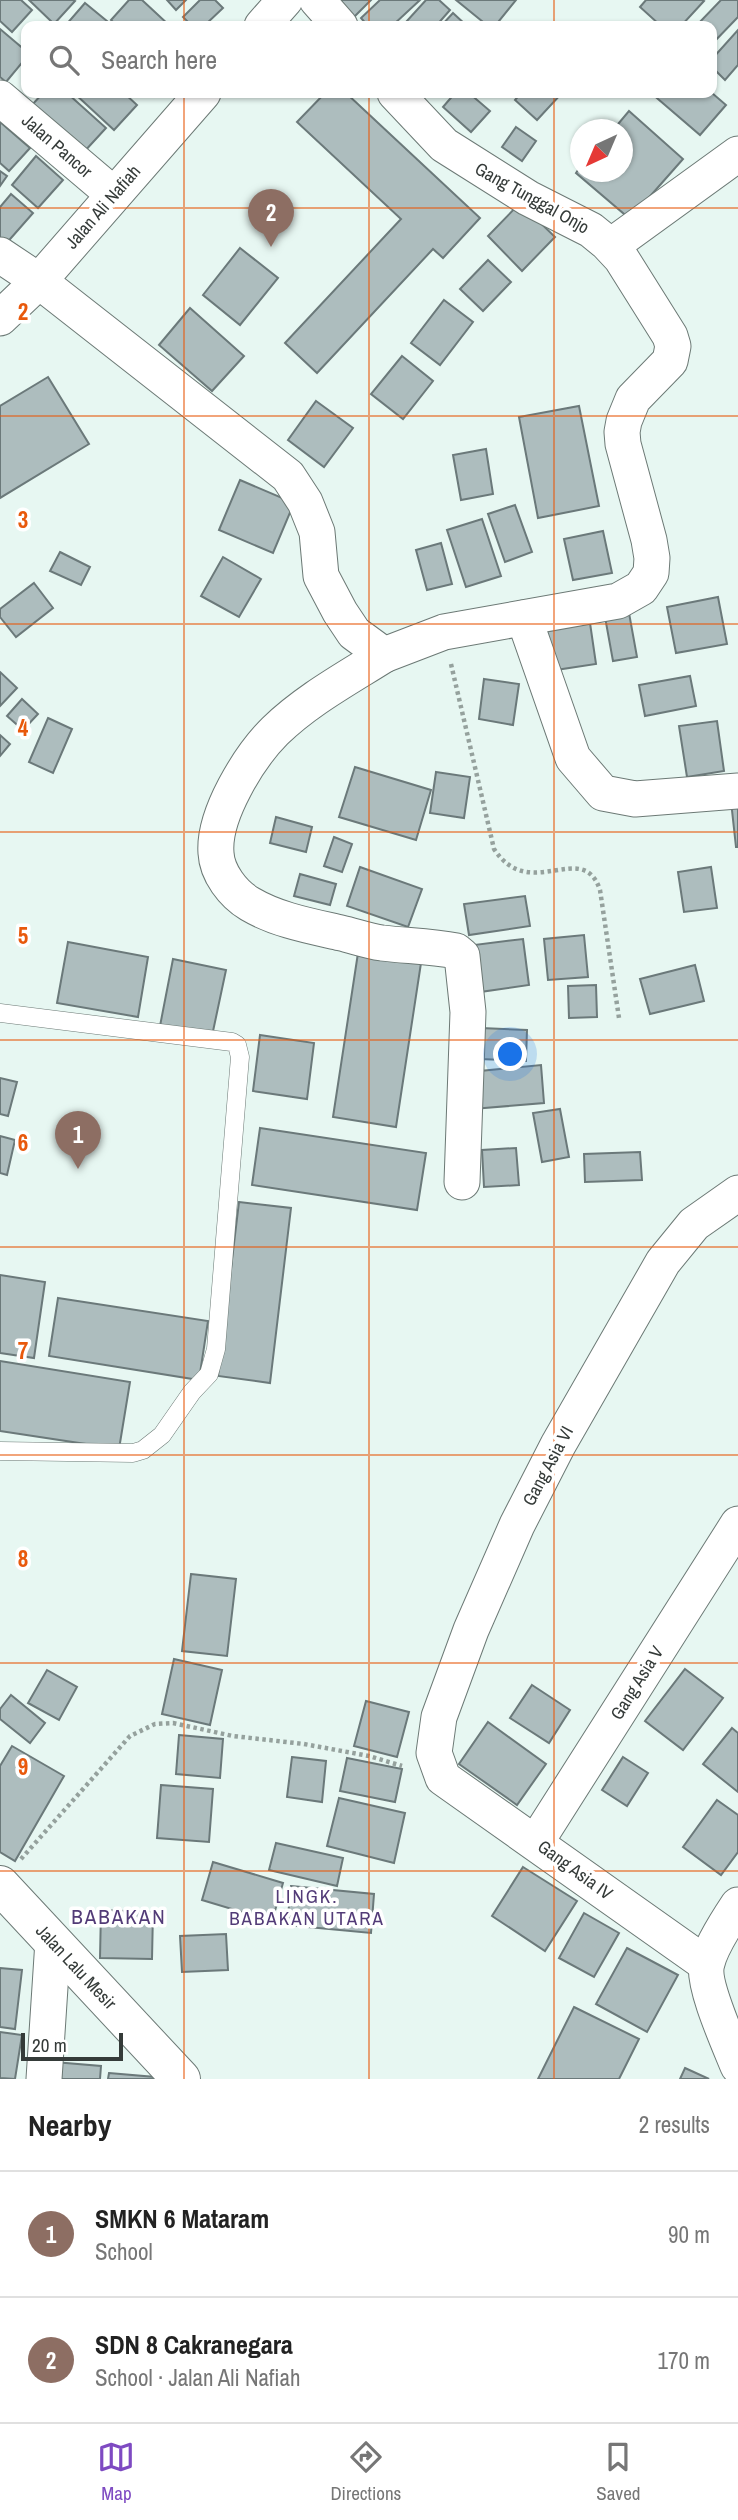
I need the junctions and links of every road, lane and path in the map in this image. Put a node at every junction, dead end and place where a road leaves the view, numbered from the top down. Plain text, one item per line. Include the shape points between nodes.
1 (285, 0) edge
2 (317, 0) edge
3 (266, 21) edge
4 (336, 21) edge
5 (0, 98) edge
6 (199, 98) edge
7 (401, 98) edge
8 (738, 154) edge
9 (113, 194) junction
10 (611, 246) junction
11 (0, 255) edge
12 (39, 281) junction
13 (0, 317) edge
14 (524, 618) junction
15 (444, 632) junction
16 (384, 655) junction
17 (738, 791) edge
18 (0, 1013) edge
19 (620, 1018) dead end
20 (462, 1182) dead end
21 (738, 1193) edge
22 (0, 1451) edge
23 (738, 1524) edge
24 (443, 1778) junction
25 (536, 1842) junction
26 (9, 1874) edge
27 (738, 1905) edge
28 (53, 1941) junction
29 (706, 1964) junction
30 (738, 2066) edge
31 (44, 2079) edge
32 (181, 2079) edge

1 - 3 street
2 - 4 street
5 - 9 street, Jalan Pancor
6 - 9 street, Jalan Ali Nafiah
7 - 10 street, Gang Tunggal Onjo via 444,145
8 - 10 street
9 - 12 street, Jalan Ali Nafiah
10 - 14 street, Gang Tunggal Onjo via 673,346 668,365 633,400 622,432 653,566 635,593 607,603
11 - 12 street
12 - 13 street, Jalan Ali Nafiah
12 - 16 street via 288,476 317,532 321,576 340,612 354,633
14 - 15 street, Gang Tunggal Onjo
14 - 17 street via 573,758 603,793 635,799
15 - 16 street, Gang Tunggal Onjo
15 - 19 path via 494,849 502,861 522,872 574,868 594,878 600,890
16 - 20 street, Gang Tunggal Onjo via 311,701 251,758 223,816 216,858 233,890 290,921 378,942 456,951 463,956 468,1012
18 - 22 lane via 232,1042 240,1057 216,1349 209,1374 162,1435 143,1450
21 - 24 street, Gang Asia VI via 694,1224 663,1262 517,1525 439,1717 434,1754
23 - 25 street, Gang Asia V
24 - 25 street, Gang Asia IV
24 - 26 path via 369,1756 155,1724 130,1736
25 - 29 street, Gang Asia IV
26 - 28 street, Jalan Lalu Mesir
27 - 29 street
28 - 31 street
28 - 32 street, Jalan Lalu Mesir
29 - 30 street via 710,1990

